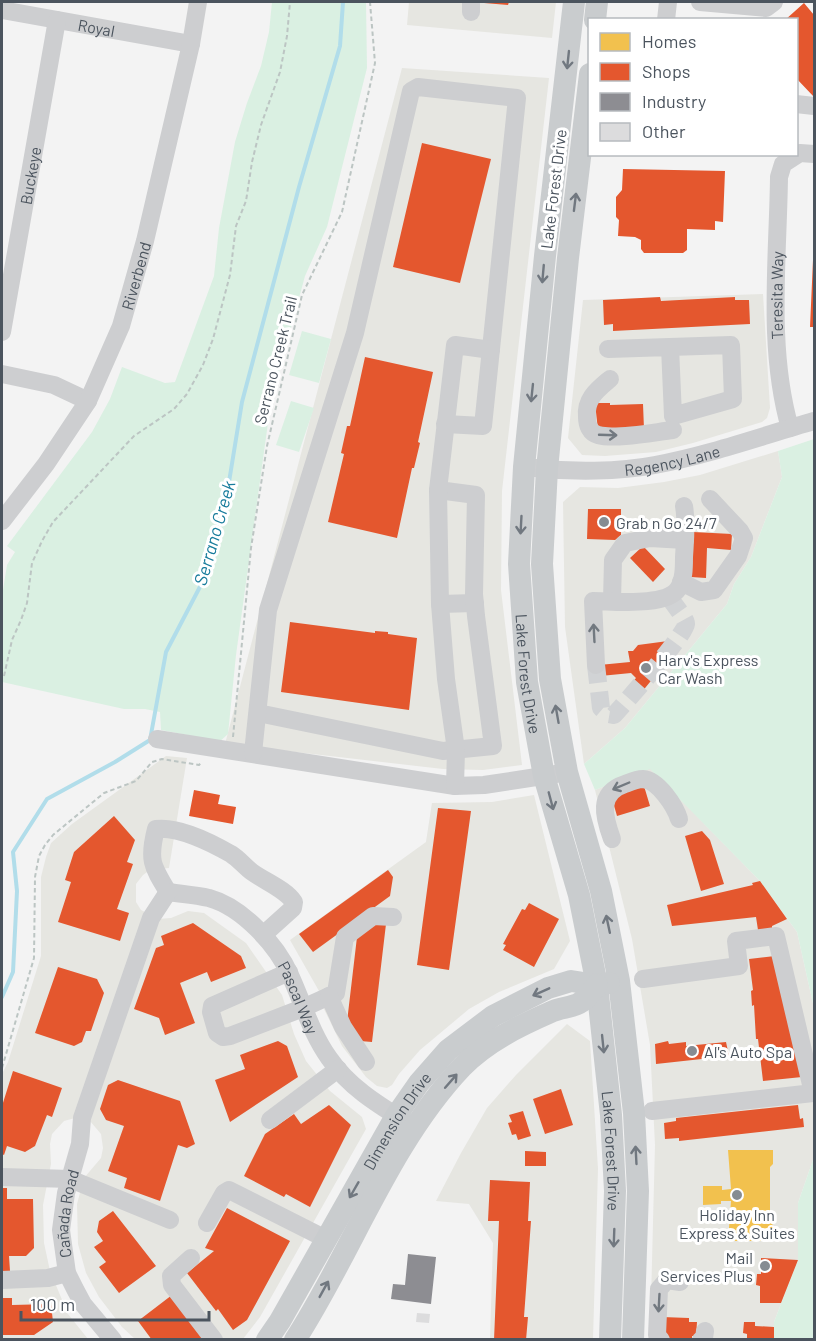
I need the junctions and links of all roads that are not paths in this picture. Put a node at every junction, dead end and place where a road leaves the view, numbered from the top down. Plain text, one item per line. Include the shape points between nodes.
1 (198, 2) edge
2 (574, 2) edge
3 (597, 2) edge
4 (668, 2) edge
5 (709, 2) edge
6 (774, 2) edge
7 (2, 10) edge
8 (595, 18) edge
9 (666, 18) edge
10 (729, 18) edge
11 (57, 20) junction
12 (191, 44) junction
13 (588, 91) edge
14 (798, 154) edge
15 (814, 154) edge
16 (795, 156) edge
17 (2, 332) edge
18 (670, 347) junction
19 (608, 349) dead end
20 (491, 350) junction
21 (2, 374) edge
22 (610, 379) dead end
23 (88, 401) junction
24 (814, 421) edge
25 (446, 424) junction
26 (790, 428) junction
27 (673, 430) dead end
28 (524, 467) junction
29 (547, 469) junction
30 (438, 490) junction
31 (710, 499) dead end
32 (684, 506) dead end
33 (3, 516) edge
34 (686, 540) junction
35 (681, 582) junction
36 (612, 601) junction
37 (475, 603) junction
38 (440, 604) junction
39 (596, 665) tunnel mouth
40 (258, 713) junction
41 (157, 739) dead end
42 (456, 750) junction
43 (253, 753) junction
44 (567, 772) junction
45 (544, 776) junction
46 (455, 786) junction
47 (679, 819) dead end
48 (612, 838) dead end
49 (168, 892) junction
50 (393, 917) dead end
51 (263, 935) junction
52 (289, 972) junction
53 (643, 979) dead end
54 (619, 981) junction
55 (597, 985) junction
56 (329, 996) junction
57 (303, 1008) junction
58 (343, 1075) junction
59 (652, 1111) dead end
60 (270, 1120) dead end
61 (406, 1122) junction
62 (2, 1177) edge
63 (70, 1179) junction
64 (170, 1220) dead end
65 (207, 1223) dead end
66 (326, 1239) junction
67 (191, 1258) dead end
68 (68, 1273) junction
69 (2, 1280) edge
70 (680, 1282) dead end
71 (113, 1340) edge
72 (213, 1340) edge
73 (267, 1340) edge
74 (295, 1340) edge
75 (610, 1340) edge
76 (633, 1340) edge
77 (661, 1340) edge

1 - 12 street, Riverbend
2 -> 28 main road, Lake Forest Drive
3 - 8 main road
4 - 9 street
5 - 6 street via 766,9
5 - 10 street
7 - 11 street, Royal
11 - 12 street, Royal
11 - 17 street, Buckeye
12 - 23 street, Riverbend via 121,326
29 -> 13 main road, Lake Forest Drive
14 - 15 street, Teresita Way
16 - 26 street, Teresita Way via 783,164 779,177 776,337 779,378
18 - 18 street via 730,345 733,399 673,416
18 - 19 street
20 - 25 street via 483,426
20 - 25 street via 455,345
20 - 40 street via 517,98 418,87 411,91 355,333 268,610
21 - 23 street via 54,385
22 -> 27 street via 591,396 588,404 586,415 593,433 614,436
23 - 33 street, Riverbend via 46,464
24 - 26 street, Regency Lane
25 - 30 street
26 - 29 street, Regency Lane via 653,466 618,470
28 - 29 street, Regency Lane
28 -> 45 main road, Lake Forest Drive via 520,606 527,682
44 -> 29 main road, Lake Forest Drive via 550,679 544,604
30 - 37 street via 476,495
30 - 38 street
31 - 35 street via 744,538 738,556 714,590 701,592
32 - 34 street
34 - 35 street
34 - 36 street via 650,538 625,543 613,560
35 - 36 street via 676,592 666,598
39 -> 36 street via 593,601
37 - 38 street
37 - 42 street via 493,746
38 - 42 street
40 - 42 street via 443,751
40 - 43 street
41 - 43 street
42 - 46 street
43 - 46 street
44 - 45 street
54 -> 44 main road, Lake Forest Drive via 601,891
45 - 46 street
45 -> 55 main road, Lake Forest Drive via 579,895
47 -> 48 street via 672,802 649,781 639,779 609,792 605,817
49 - 51 street, Pascal Way via 211,899 237,912
49 - 51 street via 153,866 156,829 203,839 233,855 290,896 292,908
49 - 63 street, Cañada Road via 151,918 82,1118 80,1144
50 - 56 street via 373,916 345,937 336,993
51 - 52 street, Pascal Way
52 - 57 street, Pascal Way
52 - 57 street via 212,1006 217,1033 230,1036
53 - 59 street via 739,966 736,941 776,936 813,1093
54 - 55 main road
76 -> 54 main road, Lake Forest Drive via 638,1191 634,1113
55 - 61 main road, Dimension Drive via 580,1003 555,1010 495,1040
55 -> 75 main road, Lake Forest Drive via 615,1191
56 - 57 street
56 - 58 street via 343,1027 372,1057
57 - 58 street, Pascal Way via 328,1058
58 - 60 street
58 - 61 street, Pascal Way via 369,1099
61 -> 66 main road, Dimension Drive
74 -> 61 main road, Dimension Drive
62 - 63 street
63 - 64 street
63 - 68 street, Cañada Road via 61,1230
65 - 66 street via 229,1190
66 - 73 main road, Dimension Drive
67 - 72 street via 171,1275 172,1285
68 - 69 street
68 - 71 street, Cañada Road via 83,1304
70 -> 77 street via 667,1280 659,1289 657,1335

